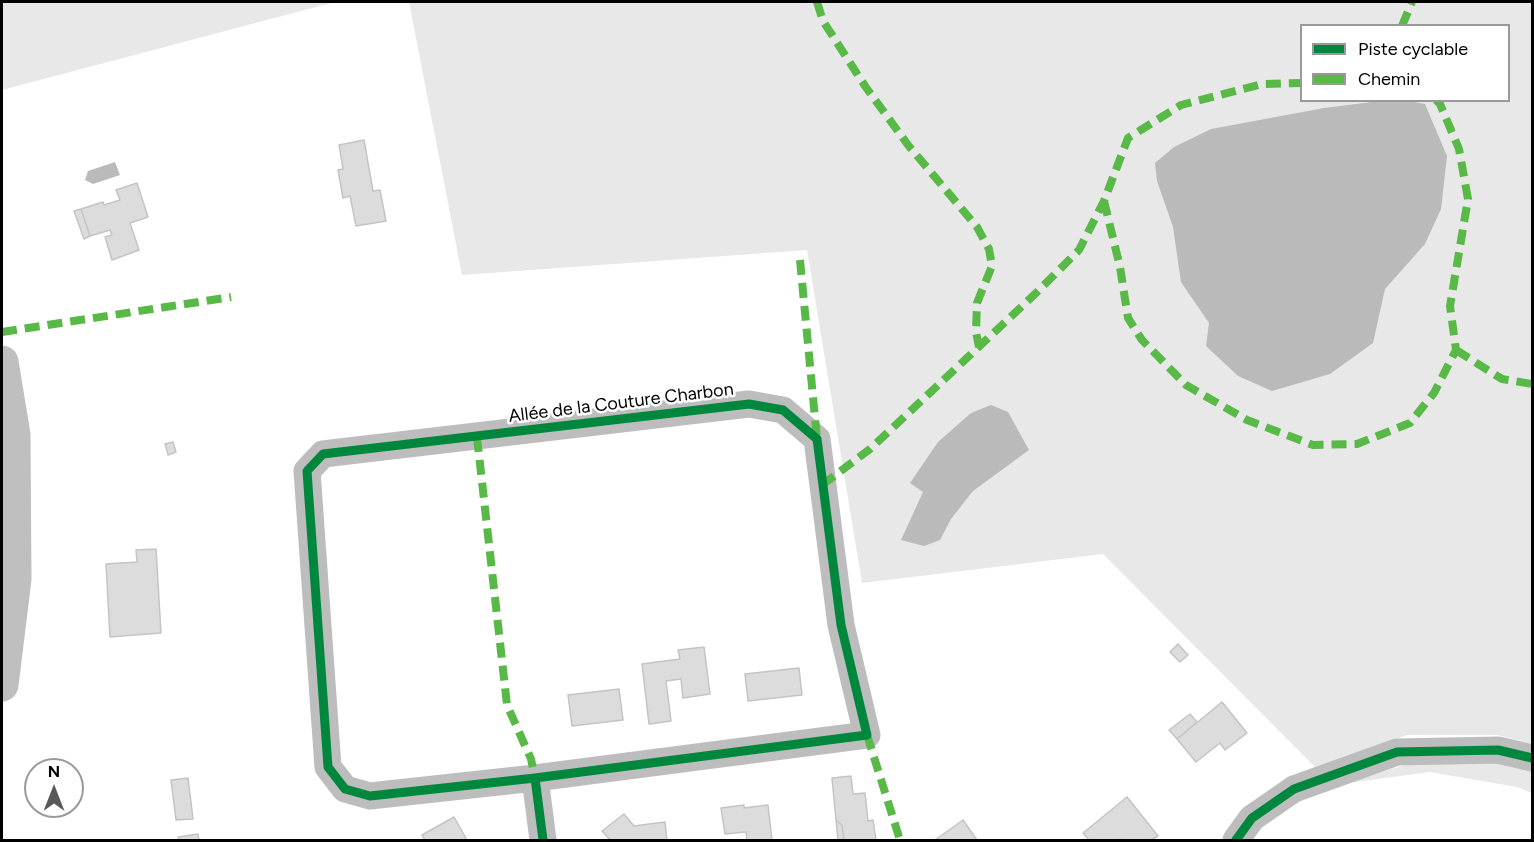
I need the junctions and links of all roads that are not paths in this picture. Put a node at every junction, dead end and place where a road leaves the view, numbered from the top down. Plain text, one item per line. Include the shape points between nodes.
1 (2, 362) edge
2 (2, 685) edge
3 (1533, 758) edge
4 (535, 778) junction
5 (543, 840) edge
6 (1236, 840) edge

1 - 2 main road via 14,435 15,579
3 - 6 street via 1498,750 1397,752 1294,789 1252,818
4 - 4 street, Allée de la Couture Charbon via 370,796 345,789 328,767 307,471 323,454 749,404 783,410 817,439 841,625 867,735
4 - 5 street

